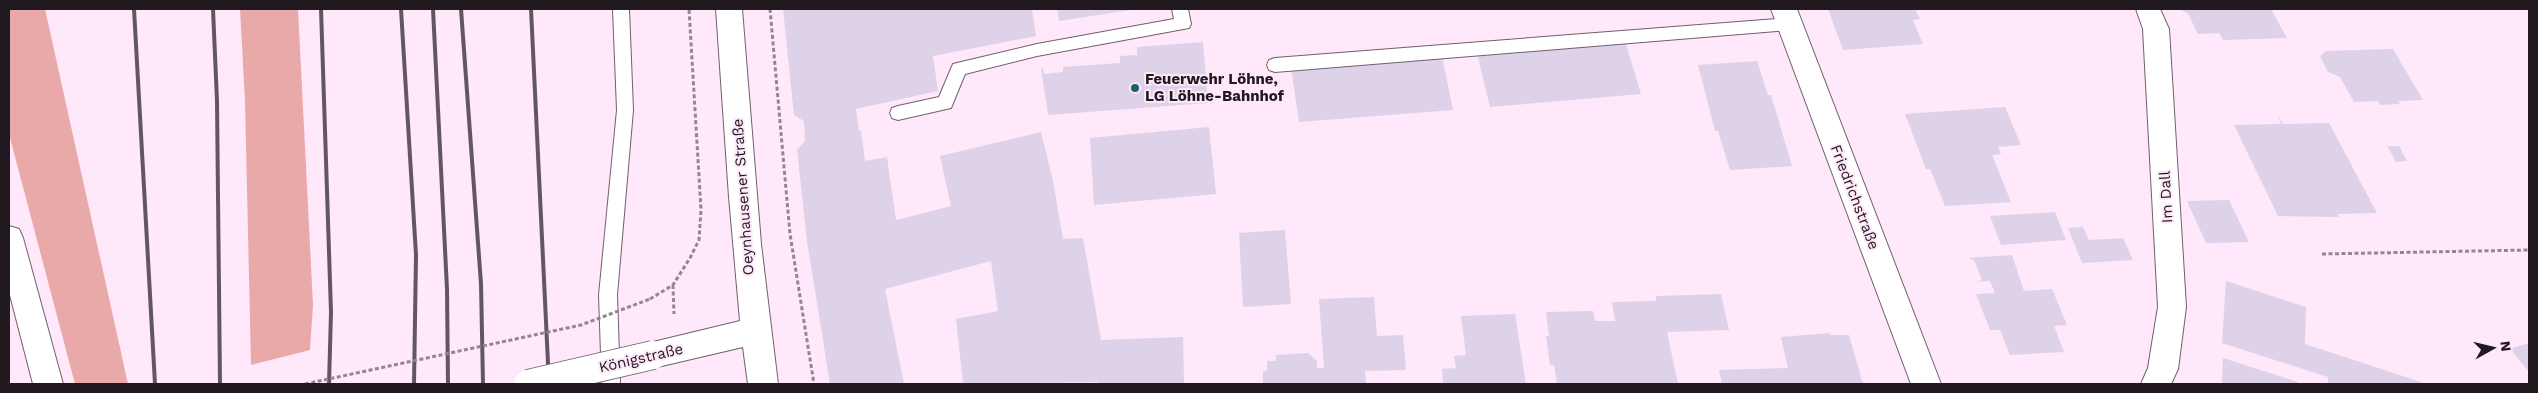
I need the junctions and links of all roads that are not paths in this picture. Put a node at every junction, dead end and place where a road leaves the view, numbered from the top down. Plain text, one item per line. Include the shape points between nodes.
1 (621, 9) edge
2 (729, 9) edge
3 (1180, 9) edge
4 (2148, 9) edge
5 (1787, 17) edge
6 (1275, 65) dead end
7 (898, 113) dead end
8 (9, 238) edge
9 (755, 331) junction
10 (48, 384) edge
11 (528, 384) edge
12 (611, 384) edge
13 (763, 384) edge
14 (1926, 384) edge
15 (2156, 384) edge

1 - 12 lane via 625,110 608,295
2 - 9 street, Oeynhausener Straße
3 - 7 lane via 1182,24 1063,44 959,69 945,103
4 - 15 street, Im Dall via 2156,29 2172,307 2163,369
5 - 6 lane
5 - 14 street, Friedrichstraße
8 - 10 street
9 - 11 street, Königstraße, bridge
9 - 13 street, Oeynhausener Straße

